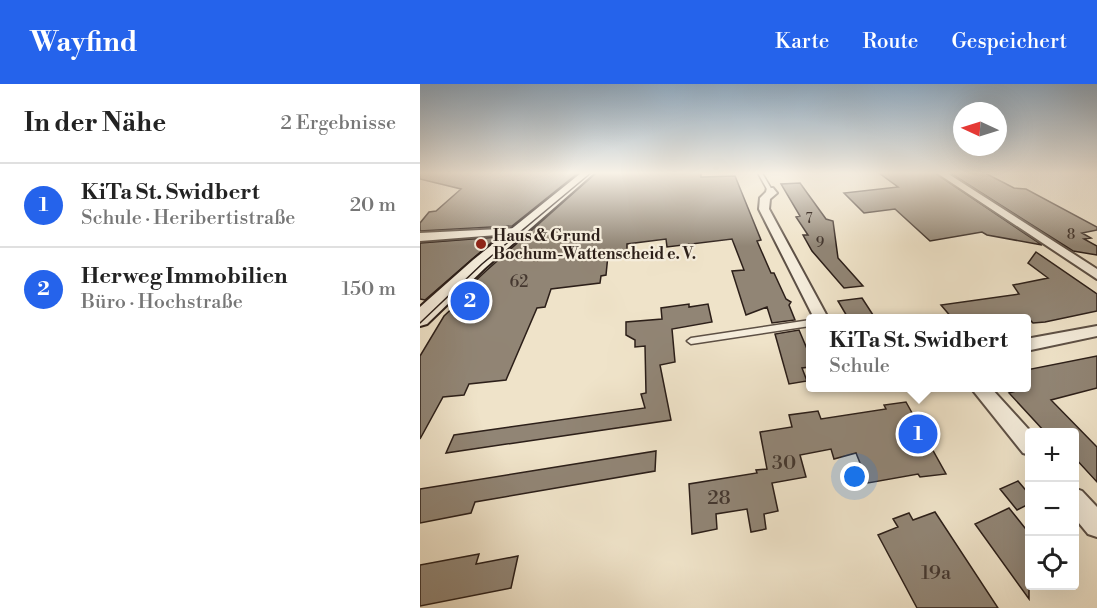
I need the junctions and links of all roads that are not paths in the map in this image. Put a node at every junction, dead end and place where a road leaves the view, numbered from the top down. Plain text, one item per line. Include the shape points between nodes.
1 (558, 197) edge
2 (766, 197) edge
3 (980, 197) edge
4 (518, 231) junction
5 (420, 237) edge
6 (1097, 274) edge
7 (818, 314) edge
8 (420, 319) edge
9 (806, 324) edge
10 (1097, 331) edge
11 (691, 340) dead end
12 (1031, 344) edge
13 (984, 392) edge
14 (1025, 441) edge
15 (1079, 505) edge
16 (1097, 525) edge

1 - 4 street
2 - 7 street via 764,209
3 - 6 street
4 - 5 street
4 - 8 street
9 - 11 lane
10 - 12 street
13 - 14 street
15 - 16 street

